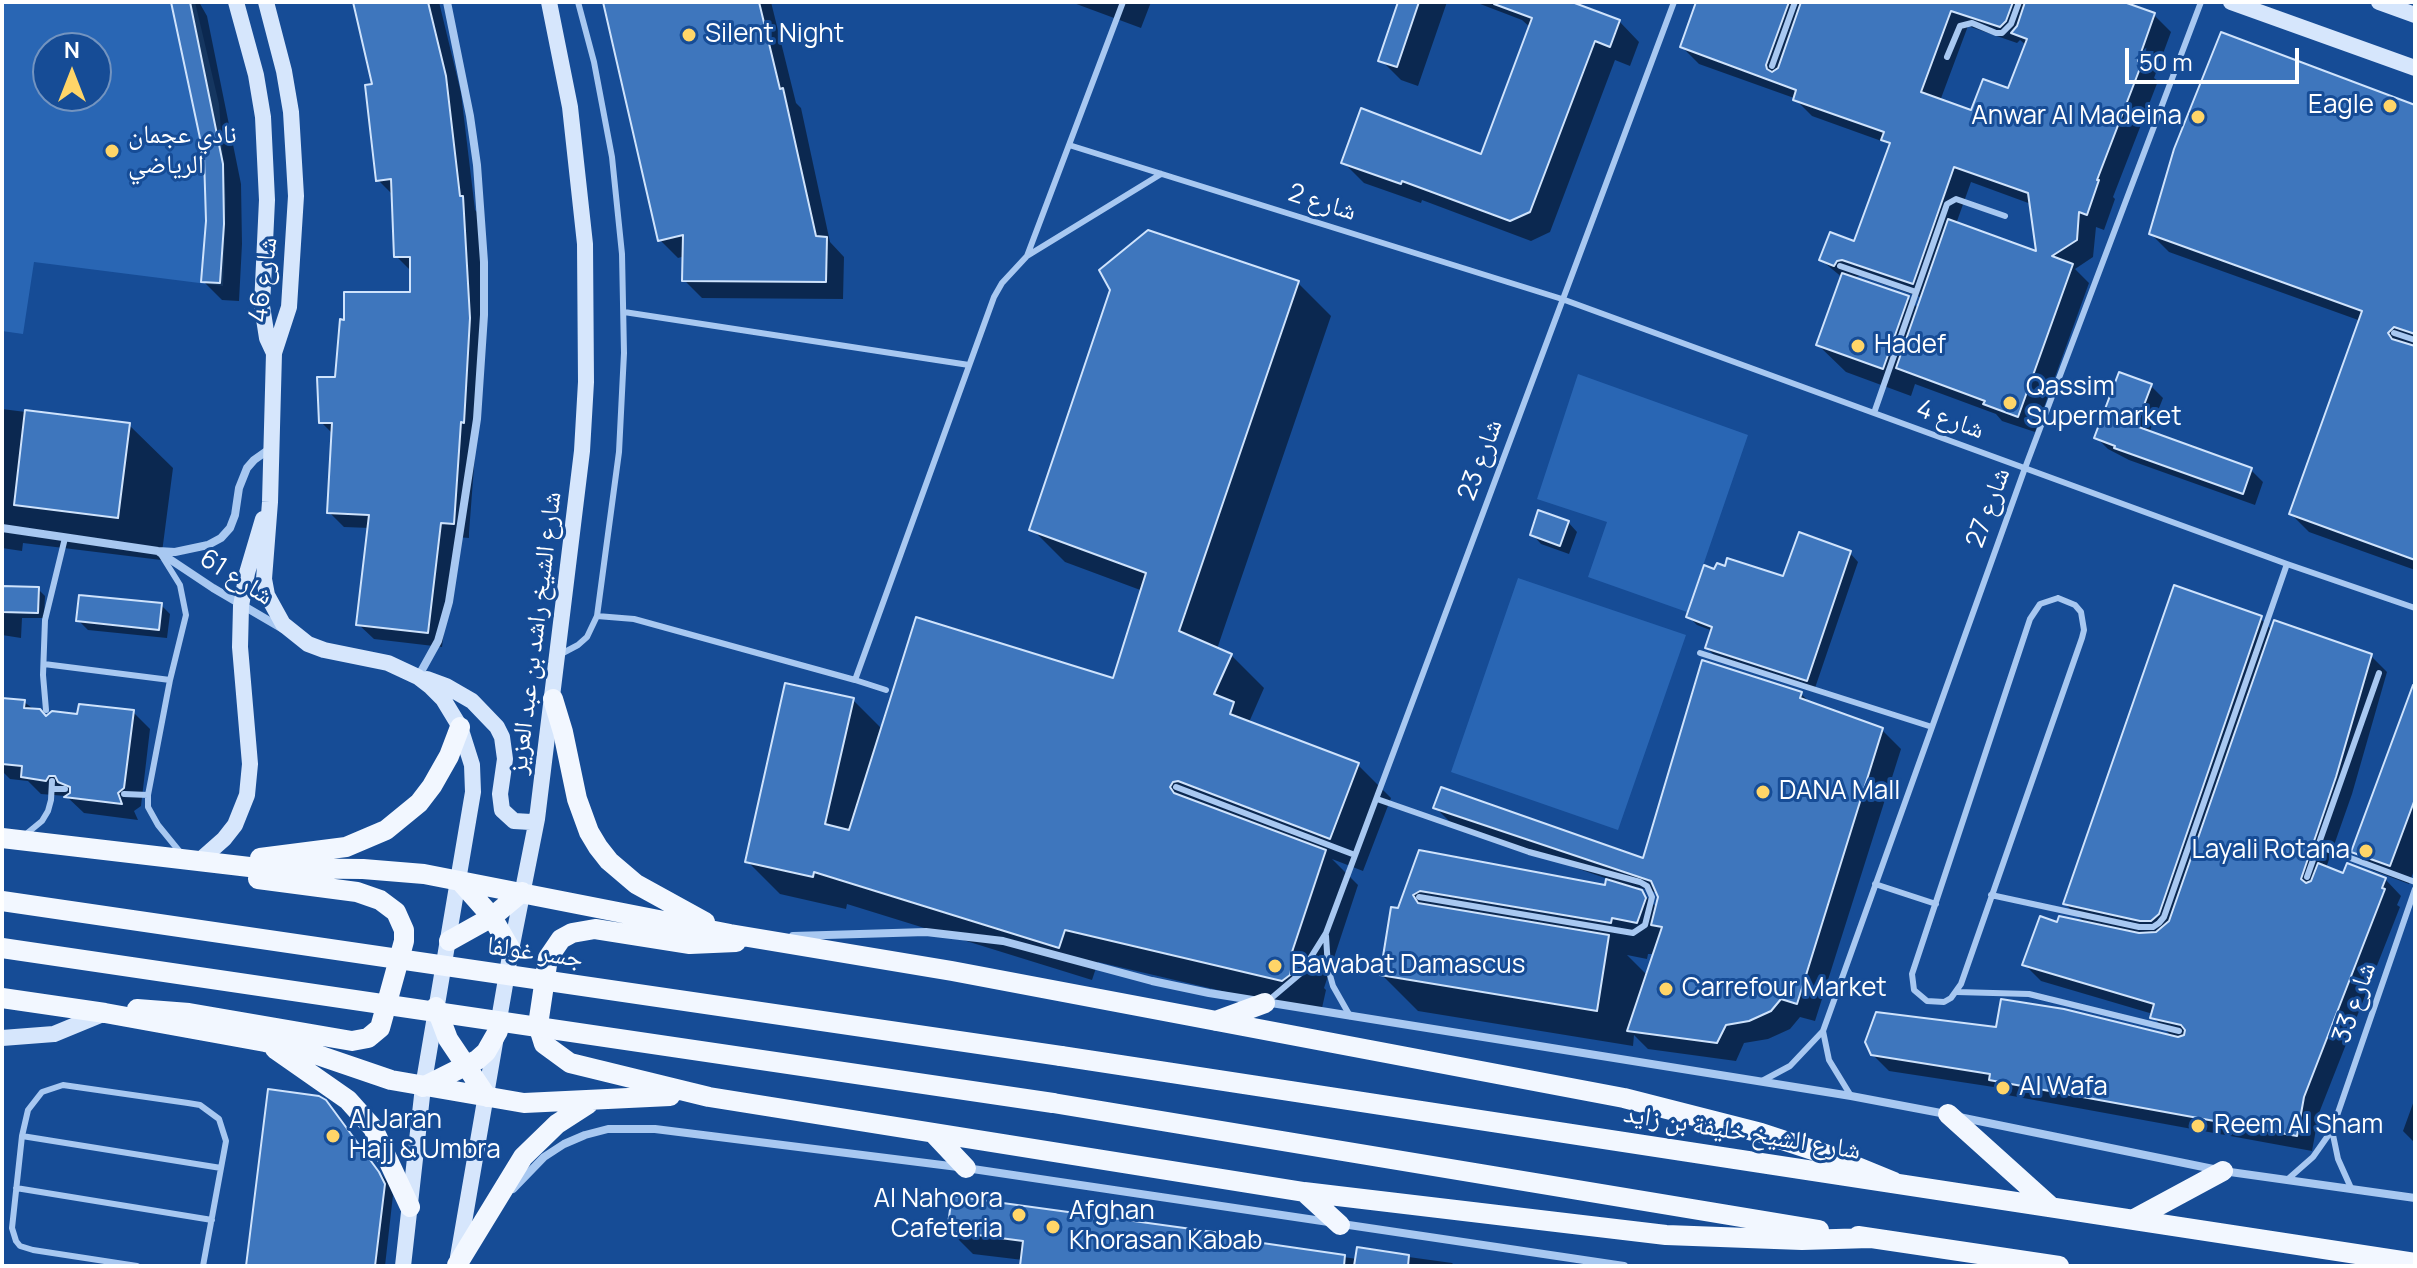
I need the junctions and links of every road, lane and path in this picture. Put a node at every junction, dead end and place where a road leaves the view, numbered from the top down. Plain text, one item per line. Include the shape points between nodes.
1 (236, 2) edge
2 (266, 2) edge
3 (447, 2) edge
4 (549, 2) edge
5 (578, 2) edge
6 (1123, 2) edge
7 (1674, 2) edge
8 (1795, 2) edge
9 (2019, 2) edge
10 (2201, 2) edge
11 (2231, 2) edge
12 (2379, 2) edge
13 (2415, 15) edge
14 (1947, 57) dead end
15 (1772, 66) dead end
16 (2415, 68) edge
17 (1069, 145) junction
18 (1161, 174) junction
19 (2005, 216) dead end
20 (1027, 256) junction
21 (1840, 266) dead end
22 (1916, 292) junction
23 (1562, 299) junction
24 (624, 312) junction
25 (2394, 333) dead end
26 (2415, 340) edge
27 (274, 353) junction
28 (969, 365) junction
29 (1874, 413) junction
30 (271, 448) junction
31 (2025, 468) junction
32 (270, 502) junction
33 (2, 528) edge
34 (65, 538) junction
35 (158, 551) junction
36 (2287, 564) junction
37 (241, 606) junction
38 (2415, 608) edge
39 (597, 616) junction
40 (294, 635) junction
41 (1700, 653) dead end
42 (557, 656) junction
43 (44, 664) junction
44 (2379, 673) dead end
45 (418, 677) junction
46 (170, 680) junction
47 (855, 680) junction
48 (886, 690) dead end
49 (553, 699) junction
50 (46, 710) dead end
51 (460, 727) junction
52 (1932, 727) junction
53 (1176, 787) dead end
54 (65, 789) dead end
55 (124, 794) dead end
56 (148, 795) junction
57 (1377, 799) junction
58 (537, 819) junction
59 (8, 839) edge
60 (2318, 846) junction
61 (1355, 855) junction
62 (197, 862) junction
63 (2307, 877) dead end
64 (460, 881) junction
65 (2415, 882) edge
66 (1875, 884) junction
67 (2415, 889) edge
68 (522, 892) junction
69 (1991, 895) junction
70 (1419, 897) dead end
71 (2, 901) edge
72 (1936, 904) junction
73 (492, 917) junction
74 (1326, 933) junction
75 (730, 934) junction
76 (752, 939) junction
77 (449, 941) junction
78 (2, 948) edge
79 (511, 950) junction
80 (1957, 992) junction
81 (2, 998) edge
82 (1265, 1003) junction
83 (436, 1007) junction
84 (105, 1013) junction
85 (1351, 1017) junction
86 (1214, 1022) junction
87 (498, 1031) junction
88 (1823, 1031) junction
89 (2179, 1031) dead end
90 (3, 1039) edge
91 (265, 1042) junction
92 (1061, 1056) joint
93 (466, 1066) junction
94 (1762, 1081) junction
95 (423, 1087) junction
96 (1851, 1096) junction
97 (487, 1097) junction
98 (709, 1097) junction
99 (601, 1099) junction
100 (1948, 1114) junction
101 (2332, 1130) junction
102 (933, 1133) junction
103 (22, 1136) junction
104 (221, 1168) junction
105 (966, 1168) junction
106 (2223, 1171) junction
107 (2288, 1179) junction
108 (1894, 1182) junction
109 (16, 1188) junction
110 (2351, 1188) junction
111 (1304, 1192) junction
112 (2415, 1198) edge
113 (2049, 1205) junction
114 (410, 1207) junction
115 (485, 1218) junction
116 (2134, 1219) junction
117 (212, 1220) junction
118 (1340, 1225) junction
119 (1870, 1238) junction
120 (2415, 1263) edge
121 (1594, 1264) edge
122 (137, 1266) edge
123 (203, 1266) edge
124 (403, 1266) edge
125 (457, 1266) edge
126 (1624, 1266) edge
127 (2059, 1266) edge

1 - 27 main road, شارع 46 via 263,117 267,200 262,306
2 - 27 main road, شارع 46 via 291,112 296,196 289,307
3 - 45 street via 477,165 484,315 477,419 449,602 438,641
4 - 42 main road, شارع الشيخ راشد بن عبد العزيز via 579,175 587,313 582,451
5 - 24 lane via 612,157
6 - 17 lane
7 - 23 lane, شارع 23
8 - 15 lane
9 - 14 lane via 2002,33 1972,23 1960,26
10 - 31 lane, شارع 27
11 - 16 main road
12 - 13 main road
17 - 18 lane, شارع 2
17 - 20 lane
18 - 20 lane
18 - 23 lane, شارع 2
19 - 22 lane via 1956,199 1947,204
20 - 28 lane via 994,297
21 - 22 lane
22 - 29 lane
23 - 29 lane, شارع 4
23 - 57 lane, شارع 23
24 - 28 lane
24 - 39 lane via 619,452
25 - 26 lane
27 - 30 main road
28 - 47 lane
29 - 31 lane, شارع 4
30 - 32 main road
30 - 35 street, شارع 61 via 247,468 235,515 221,538 192,550
31 - 36 lane, شارع 4
31 - 52 lane, شارع 27
32 - 37 main road via 256,537
32 - 40 main road via 264,579 273,610
33 - 34 street, شارع 61
34 - 35 street, شارع 61
34 - 43 lane via 45,620
35 - 37 street, شارع 61
35 - 46 lane via 185,600
36 - 38 lane, شارع 4
36 - 69 lane via 2159,923 2139,927
37 - 40 street, شارع 61
37 - 62 main road via 247,795 230,832
39 - 42 lane via 587,637
39 - 47 lane via 634,619
40 - 45 main road via 324,650 388,663
41 - 52 lane
42 - 49 main road, شارع الشيخ راشد بن عبد العزيز
43 - 46 lane
43 - 50 lane
44 - 60 lane
45 - 51 main road, شارع الشيخ راشد بن عبد العزيز via 443,699
45 - 58 main road via 459,693 488,715 504,748 502,810 514,821
46 - 56 lane
47 - 48 lane
49 - 58 main road, شارع الشيخ راشد بن عبد العزيز
49 - 75 main road via 577,799 598,847 636,884
51 - 62 main road via 432,786 411,810 367,840 325,851
51 - 64 main road, شارع الشيخ راشد بن عبد العزيز via 472,765 473,792
52 - 66 lane, شارع 27
53 - 61 lane
54 - 59 lane via 52,785 42,821 25,836
55 - 56 lane
56 - 62 lane via 153,817
57 - 61 lane, شارع 23
57 - 70 lane via 1529,852 1640,882 1652,897 1645,925 1633,933
58 - 68 main road, شارع الشيخ راشد بن عبد العزيز
59 - 62 main road
60 - 63 lane
60 - 65 lane
61 - 74 lane, شارع 23
62 - 64 main road via 398,871
62 - 84 main road via 255,879 357,892 389,905 401,921 404,941 380,1028 368,1038 352,1041 168,1010
64 - 68 main road
64 - 73 main road
64 - 77 main road, شارع الشيخ راشد بن عبد العزيز
66 - 72 lane
66 - 88 lane, شارع 27
67 - 101 lane, شارع 33
68 - 73 main road
68 - 75 main road
68 - 79 main road, شارع الشيخ راشد بن عبد العزيز
69 - 72 lane via 2084,630 2081,612 2067,600 2040,604 2030,619
69 - 80 lane
71 - 92 main road, جسر غولفا, bridge
72 - 80 lane via 1911,982 1919,997 1935,1003
73 - 77 main road
73 - 79 main road
74 - 82 lane, شارع 23 via 1301,973
74 - 85 lane, شارع 23 via 1333,986
75 - 76 main road
76 - 82 street via 888,931 965,936
76 - 86 main road
76 - 98 main road via 690,944 583,930 561,939 548,958 538,1025 550,1051 570,1063
77 - 83 main road, شارع الشيخ راشد بن عبد العزيز
78 - 119 main road, bridge via 1053,1103
79 - 87 main road, شارع الشيخ راشد بن عبد العزيز
80 - 89 lane via 2029,994
81 - 84 main road
82 - 85 street
82 - 86 main road
83 - 93 main road
83 - 95 main road, شارع الشيخ راشد بن عبد العزيز
84 - 90 main road via 54,1034
84 - 91 main road
85 - 94 street
86 - 108 main road via 1651,1104 1761,1133
87 - 93 main road via 486,1052
87 - 97 main road, شارع الشيخ راشد بن عبد العزيز
88 - 94 lane, شارع 27 via 1790,1066
88 - 96 lane via 1829,1060
91 - 95 main road
91 - 114 main road via 348,1100 373,1128
92 - 108 main road, شارع الشيخ خليفة بن زايد
93 - 95 main road
93 - 97 main road
94 - 96 street
95 - 97 main road
95 - 114 main road, شارع الشيخ راشد بن عبد العزيز
96 - 100 street
97 - 99 main road via 543,1103
97 - 125 main road, شارع الشيخ راشد بن عبد العزيز
98 - 99 main road
98 - 102 main road
99 - 115 main road via 571,1114 531,1147
100 - 106 street
100 - 113 main road
101 - 107 lane, شارع 33
101 - 110 lane
102 - 105 main road
102 - 111 main road
103 - 104 lane
103 - 104 lane via 33,1100 52,1087 188,1103 210,1111 224,1129
103 - 109 lane
104 - 117 lane
105 - 115 street via 655,1129 608,1129 544,1157
105 - 118 street
106 - 107 street
106 - 116 main road
107 - 110 street
108 - 113 main road, شارع الشيخ خليفة بن زايد
109 - 117 lane
109 - 122 lane via 12,1228 20,1246
110 - 112 street
111 - 118 main road
111 - 119 main road via 1666,1235
113 - 116 main road, شارع الشيخ خليفة بن زايد
114 - 124 main road, شارع الشيخ راشد بن عبد العزيز
115 - 125 main road
116 - 120 main road, شارع الشيخ خليفة بن زايد
117 - 123 lane
118 - 121 street
119 - 127 main road
121 - 126 street

